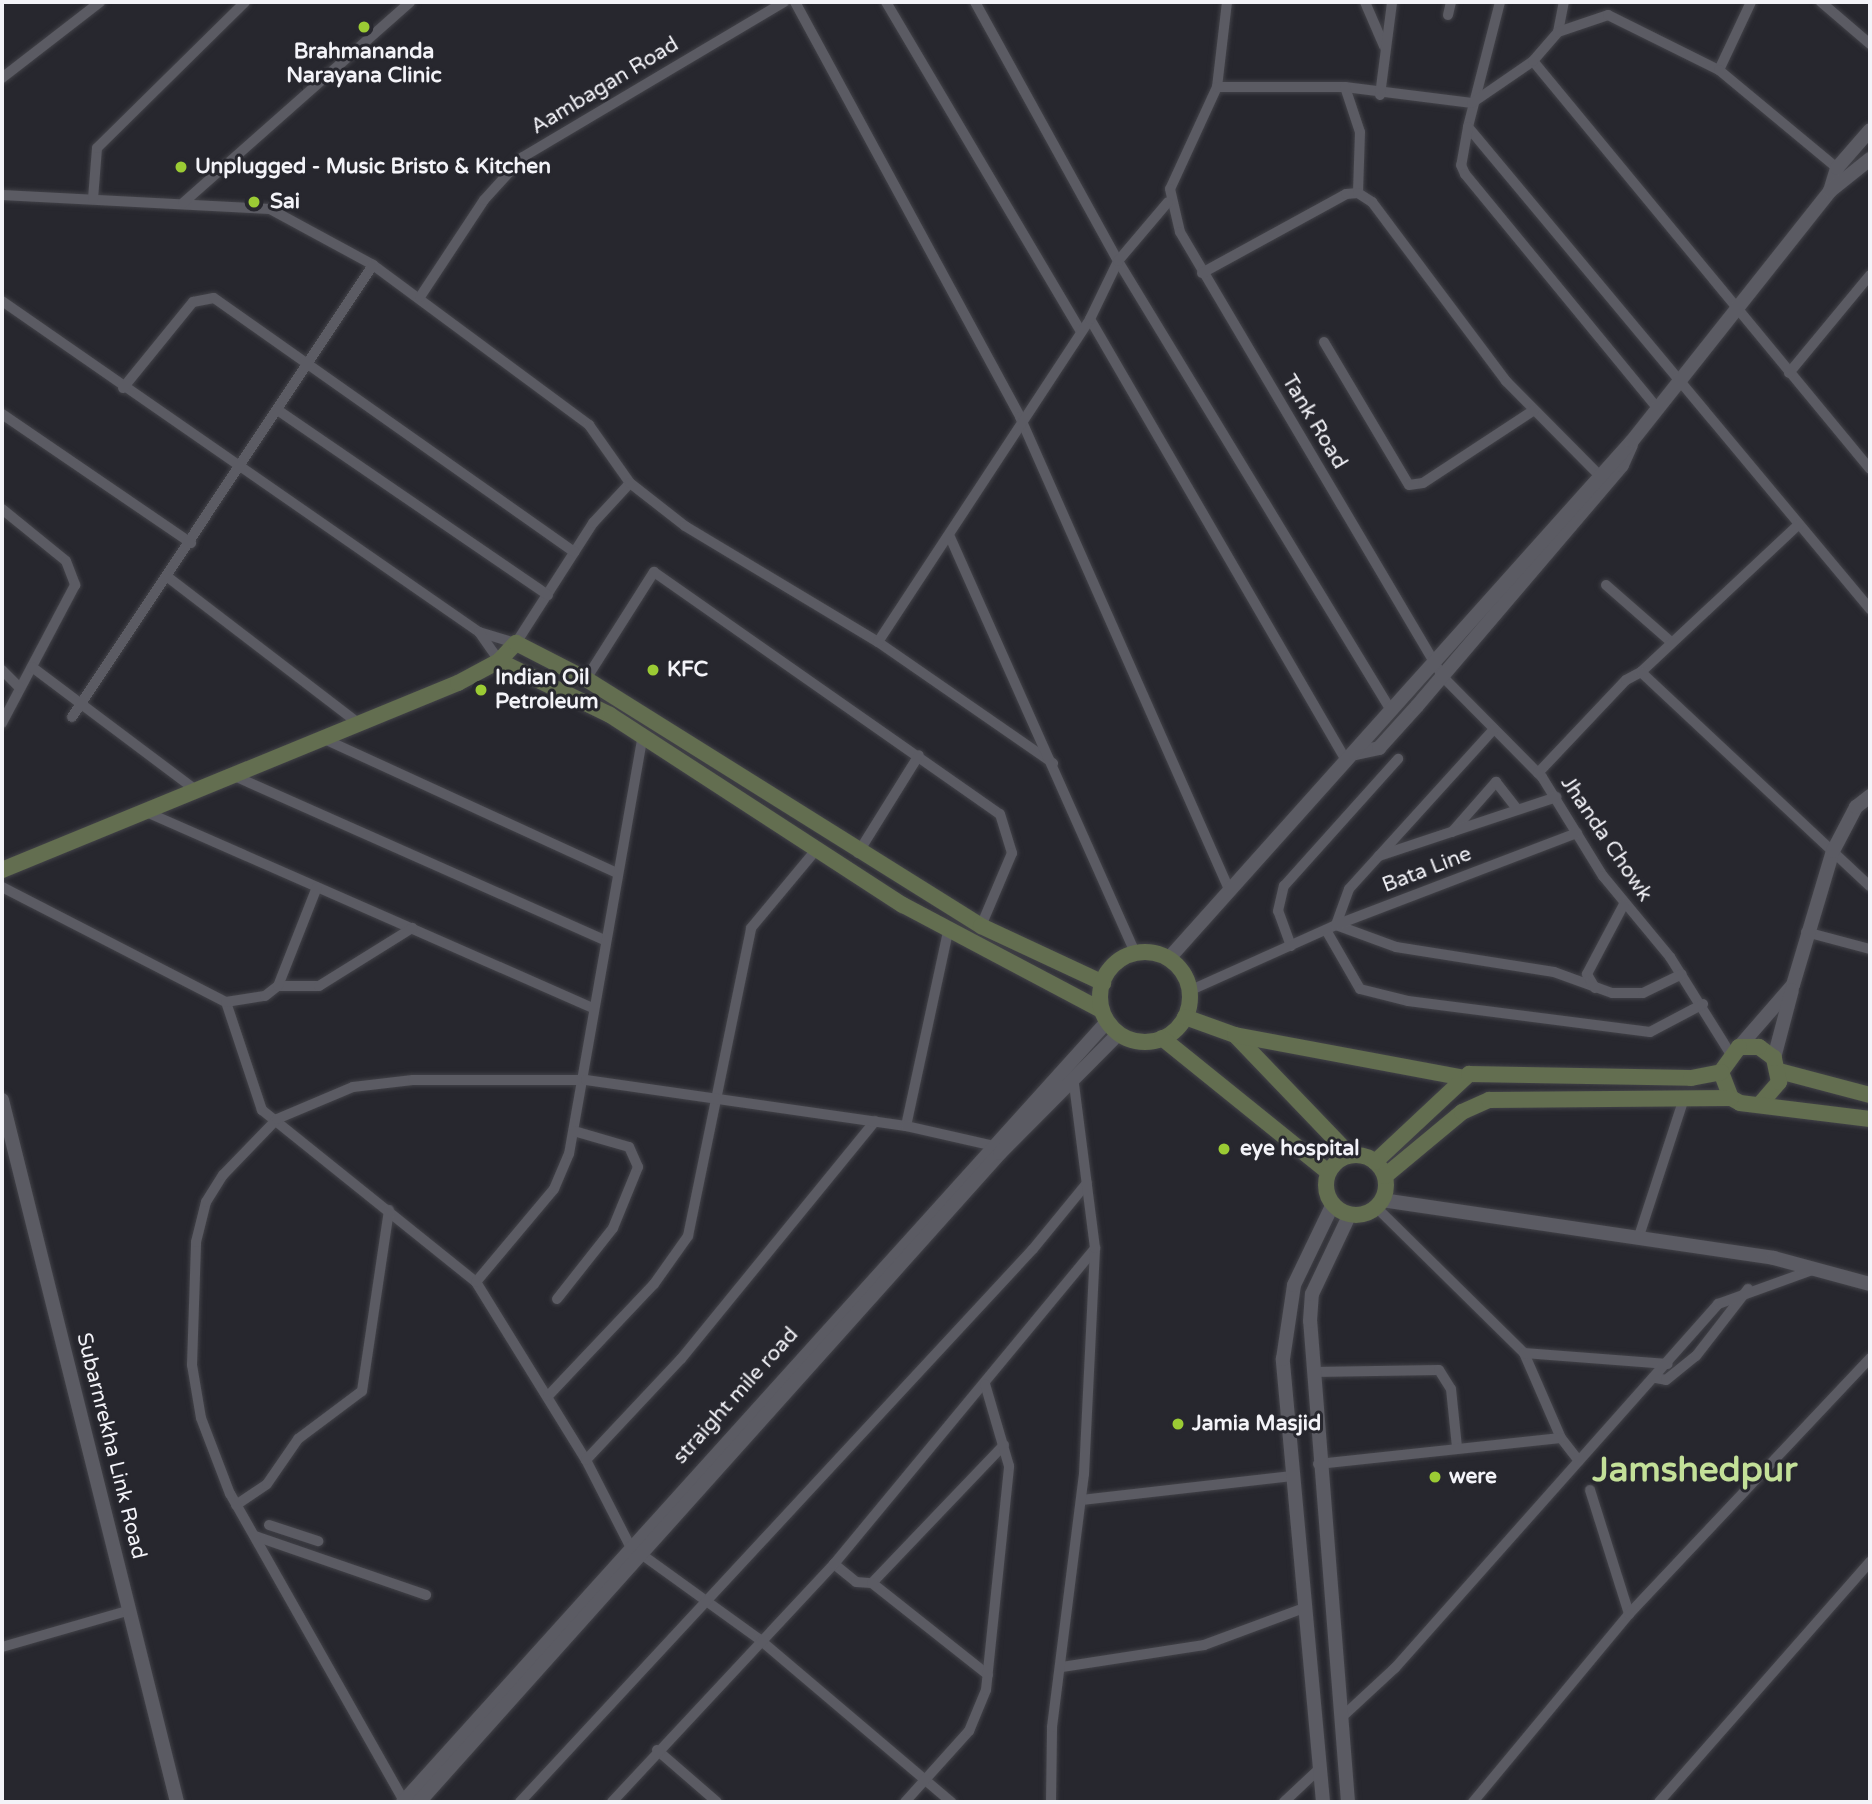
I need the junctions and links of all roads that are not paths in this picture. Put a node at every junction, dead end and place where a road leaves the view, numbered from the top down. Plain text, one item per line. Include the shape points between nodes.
1 (100, 2) edge
2 (245, 2) edge
3 (410, 2) edge
4 (784, 2) edge
5 (794, 2) edge
6 (886, 2) edge
7 (975, 2) edge
8 (1227, 2) edge
9 (1365, 2) edge
10 (1392, 2) edge
11 (1451, 2) edge
12 (1500, 2) edge
13 (1564, 2) edge
14 (1751, 2) edge
15 (1821, 2) edge
16 (1448, 15) dead end
17 (1558, 32) junction
18 (1870, 44) edge
19 (1384, 46) junction
20 (1533, 61) junction
21 (1719, 70) junction
22 (2, 78) edge
23 (1217, 87) junction
24 (1345, 87) junction
25 (1380, 95) junction
26 (1472, 103) junction
27 (1468, 127) junction
28 (1870, 130) edge
29 (1870, 159) edge
30 (1837, 168) junction
31 (1830, 191) junction
32 (1358, 193) junction
33 (2, 195) edge
34 (93, 199) junction
35 (1168, 201) junction
36 (183, 203) junction
37 (1118, 261) junction
38 (373, 265) junction
39 (1202, 273) junction
40 (1870, 275) edge
41 (420, 297) junction
42 (2, 300) edge
43 (1736, 309) junction
44 (1090, 319) junction
45 (1081, 332) junction
46 (1324, 342) dead end
47 (307, 368) junction
48 (1789, 373) junction
49 (1680, 377) junction
50 (123, 388) junction
51 (1657, 408) junction
52 (1534, 410) junction
53 (279, 411) junction
54 (2, 414) edge
55 (1020, 417) junction
56 (1632, 441) junction
57 (1870, 469) edge
58 (240, 471) junction
59 (1599, 475) junction
60 (630, 483) junction
61 (2, 509) edge
62 (1800, 524) junction
63 (950, 537) junction
64 (191, 543) junction
65 (574, 552) junction
66 (169, 578) junction
67 (1606, 584) dead end
68 (548, 595) junction
69 (1870, 609) edge
70 (479, 632) junction
71 (1670, 641) junction
72 (878, 642) junction
73 (516, 643) junction
74 (1433, 660) junction
75 (499, 662) junction
76 (32, 667) junction
77 (2, 670) edge
78 (1641, 672) junction
79 (1443, 677) junction
80 (586, 679) junction
81 (20, 688) junction
82 (83, 701) junction
83 (1389, 707) junction
84 (72, 718) dead end
85 (357, 722) junction
86 (2, 723) edge
87 (1494, 729) junction
88 (320, 737) junction
89 (642, 738) junction
90 (919, 755) junction
91 (1352, 758) junction
92 (1398, 759) dead end
93 (1053, 763) junction
94 (229, 773) junction
95 (1538, 773) junction
96 (193, 788) junction
97 (1870, 796) edge
98 (1556, 797) junction
99 (140, 809) junction
100 (1517, 809) junction
101 (1451, 832) junction
102 (1577, 833) junction
103 (816, 850) junction
104 (1833, 851) junction
105 (858, 853) junction
106 (29, 854) junction
107 (2, 855) edge
108 (1378, 857) junction
109 (2, 870) edge
110 (615, 872) junction
111 (1870, 886) edge
112 (2, 887) edge
113 (317, 887) junction
114 (1228, 887) junction
115 (1624, 904) junction
116 (981, 926) junction
117 (1331, 927) junction
118 (412, 928) junction
119 (948, 931) junction
120 (1806, 932) junction
121 (604, 940) junction
122 (1291, 946) junction
123 (1870, 949) edge
124 (1134, 951) junction
125 (1171, 956) junction
126 (1682, 974) junction
127 (1103, 983) junction
128 (1793, 985) junction
129 (278, 986) junction
130 (1595, 988) junction
131 (1189, 991) junction
132 (226, 1002) junction
133 (1703, 1003) junction
134 (593, 1008) junction
135 (1185, 1017) junction
136 (1108, 1023) junction
137 (1235, 1035) junction
138 (1162, 1038) junction
139 (1735, 1050) junction
140 (1777, 1064) junction
141 (1721, 1072) junction
142 (1073, 1076) junction
143 (1460, 1077) junction
144 (586, 1080) junction
145 (1870, 1095) edge
146 (715, 1098) junction
147 (1684, 1098) junction
148 (1731, 1098) junction
149 (2, 1100) edge
150 (1761, 1102) junction
151 (278, 1119) junction
152 (1870, 1119) edge
153 (875, 1121) junction
154 (906, 1126) junction
155 (574, 1131) junction
156 (8, 1144) edge
157 (990, 1145) junction
158 (1349, 1154) junction
159 (1375, 1162) junction
160 (1328, 1172) junction
161 (1385, 1176) junction
162 (1087, 1183) junction
163 (1379, 1203) junction
164 (1332, 1204) junction
165 (389, 1210) junction
166 (1350, 1214) junction
167 (1639, 1237) junction
168 (1095, 1248) junction
169 (1815, 1269) junction
170 (476, 1282) junction
171 (1870, 1284) edge
172 (1748, 1289) junction
173 (558, 1299) dead end
174 (1524, 1353) junction
175 (1870, 1358) edge
176 (1668, 1364) junction
177 (1313, 1372) junction
178 (1656, 1378) junction
179 (985, 1384) junction
180 (548, 1396) junction
181 (1561, 1437) junction
182 (1004, 1445) junction
183 (1457, 1447) junction
184 (586, 1460) junction
185 (1579, 1461) junction
186 (1318, 1464) junction
187 (1292, 1476) junction
188 (1590, 1490) dead end
189 (1082, 1500) junction
190 (236, 1505) junction
191 (269, 1525) dead end
192 (255, 1536) junction
193 (318, 1541) dead end
194 (630, 1546) junction
195 (642, 1558) junction
196 (1870, 1562) edge
197 (834, 1564) junction
198 (872, 1583) junction
199 (426, 1595) dead end
200 (702, 1603) junction
201 (1304, 1608) junction
202 (127, 1611) junction
203 (1629, 1615) junction
204 (759, 1639) junction
205 (2, 1647) edge
206 (1062, 1667) junction
207 (988, 1675) junction
208 (1342, 1717) junction
209 (657, 1750) junction
210 (1319, 1769) junction
211 (924, 1781) junction
212 (177, 1802) edge
213 (409, 1802) edge
214 (520, 1802) edge
215 (612, 1802) edge
216 (718, 1802) edge
217 (905, 1802) edge
218 (951, 1802) edge
219 (1051, 1802) edge
220 (1284, 1802) edge
221 (1323, 1802) edge
222 (1348, 1802) edge
223 (1473, 1802) edge
224 (1659, 1802) edge

1 - 22 street
2 - 34 street via 97,148
3 - 36 street
4 - 41 street, Aambagan Road via 523,157 484,200
5 - 55 street
6 - 45 street
7 - 37 street
8 - 23 street
9 - 19 street
10 - 19 street
11 - 16 street
12 - 26 street
13 - 17 street
14 - 21 street
15 - 18 street
17 - 20 street
17 - 21 street via 1598,15 1617,17
19 - 25 street
20 - 26 street
20 - 43 street
21 - 30 street
23 - 24 street
23 - 35 street
24 - 25 street
24 - 32 street via 1360,132
25 - 26 street
26 - 27 street
27 - 49 street
27 - 51 street via 1461,165 1465,174
28 - 30 street
29 - 31 street
30 - 31 street
31 - 43 street
32 - 39 street via 1346,194
32 - 52 street via 1372,202
33 - 34 street
34 - 36 street
35 - 37 street
35 - 39 street, Tank Road
36 - 38 street via 270,209
37 - 44 street
37 - 83 street
38 - 41 street
38 - 47 street
39 - 74 street, Tank Road
40 - 48 street
41 - 60 street via 589,425
42 - 50 street
43 - 48 street
43 - 49 street
44 - 45 street
44 - 91 street
45 - 55 street
46 - 52 street via 1409,485 1423,483
47 - 50 street via 214,298 201,297
47 - 53 street
47 - 65 street
48 - 57 street
49 - 51 street
49 - 62 street
50 - 58 street
51 - 56 street
52 - 59 street
53 - 58 street
53 - 68 street
54 - 64 street
55 - 63 street
55 - 114 street
56 - 59 street
56 - 79 street via 1622,466
58 - 64 street
58 - 70 street
59 - 74 street
60 - 65 street
60 - 72 street via 685,526
61 - 76 street via 73,571 75,585
62 - 69 street
62 - 71 street
63 - 72 street
63 - 93 street
64 - 66 street
65 - 68 street
66 - 82 street
66 - 85 street
67 - 71 street
68 - 73 street
70 - 73 street
70 - 75 street
71 - 78 street
72 - 93 street
73 - 75 main road
73 - 80 main road
74 - 79 street, Jhanda Chowk
74 - 83 street
75 - 85 main road
75 - 89 main road via 569,691
76 - 81 street
76 - 82 street
77 - 81 street
78 - 95 street via 1626,680
78 - 104 street
79 - 87 street, Jhanda Chowk
79 - 91 street via 1379,748
80 - 90 street via 654,572
80 - 105 main road
81 - 86 street
82 - 84 street
82 - 96 street
83 - 91 street
85 - 88 main road
87 - 95 street, Jhanda Chowk
87 - 108 street
88 - 94 main road
88 - 110 street
89 - 103 main road
89 - 110 street
90 - 105 street
90 - 116 street via 988,803 1009,830 1012,853
91 - 114 street
92 - 122 street via 1284,886 1278,911
93 - 124 street
94 - 96 main road
94 - 121 street
95 - 98 street, Jhanda Chowk
96 - 99 main road
97 - 104 street via 1856,807
98 - 100 street
98 - 102 street, Jhanda Chowk
99 - 106 main road
99 - 113 street
100 - 101 street
100 - 101 street via 1496,782
101 - 108 street
102 - 115 street, Jhanda Chowk
102 - 117 street, Bata Line
103 - 119 main road
103 - 146 street via 751,928
104 - 111 street
104 - 120 street
105 - 116 main road
106 - 107 main road
106 - 109 main road
108 - 117 street via 1341,900
110 - 121 street
112 - 132 street
113 - 118 street
113 - 129 street
114 - 125 street
115 - 126 street, Jhanda Chowk
115 - 130 street via 1587,974
116 - 127 main road
117 - 122 street, Bata Line
117 - 130 street via 1396,947 1554,972
117 - 133 street via 1360,989 1408,1001 1650,1032
118 - 129 street via 319,986
118 - 134 street
119 - 136 main road
119 - 154 street
120 - 123 street
120 - 128 street
121 - 134 street
122 - 131 street, Bata Line
124 - 125 main road
124 - 127 main road via 1115,962
125 - 131 main road
126 - 130 street via 1643,993
126 - 133 street, Jhanda Chowk
127 - 136 main road
128 - 139 street
128 - 140 street
129 - 132 street via 265,996
131 - 135 main road
132 - 151 street via 255,1097
133 - 139 street, Jhanda Chowk
134 - 144 street
135 - 137 main road
135 - 138 main road
136 - 138 main road via 1135,1044
136 - 142 street, straight mile road
136 - 157 street, straight mile road
137 - 143 main road
137 - 158 main road
138 - 160 main road
139 - 140 main road via 1759,1047
139 - 141 main road
140 - 145 main road
140 - 150 main road via 1774,1091
141 - 143 main road
141 - 148 main road
142 - 162 street
142 - 195 street, straight mile road
143 - 159 main road
144 - 146 street
144 - 151 street via 386,1082 353,1087
144 - 155 street
146 - 153 street
146 - 180 street via 688,1236 654,1284
147 - 148 main road
147 - 161 main road via 1489,1100 1462,1112
147 - 167 street
148 - 150 main road
149 - 156 street, Subarnrekha Link Road
150 - 152 main road
151 - 165 street
151 - 190 street via 223,1175 206,1202 196,1242 194,1391
153 - 154 street
153 - 184 street via 696,1341
154 - 157 street
155 - 170 street via 554,1189
155 - 173 street via 629,1147 638,1167 613,1228
156 - 202 street, Subarnrekha Link Road
157 - 194 street, straight mile road
158 - 159 main road
158 - 160 main road
159 - 161 main road
160 - 164 main road
161 - 163 main road
162 - 168 street
162 - 200 street via 1033,1249
163 - 166 main road
163 - 167 street
163 - 174 street
164 - 166 main road
164 - 187 street via 1286,1314
165 - 170 street
165 - 190 street via 362,1391 298,1439 267,1484
166 - 177 street via 1312,1294
167 - 169 street
168 - 179 street
168 - 189 street
169 - 171 street
169 - 172 street
170 - 180 street
172 - 176 street via 1718,1304
172 - 178 street via 1696,1356 1666,1380
174 - 176 street
174 - 181 street
175 - 203 street
176 - 178 street
177 - 183 street via 1438,1370 1451,1389
177 - 186 street
178 - 185 street
179 - 182 street
179 - 197 street
180 - 184 street
181 - 183 street
181 - 185 street
182 - 198 street
182 - 207 street via 1009,1466
183 - 186 street
184 - 194 street
185 - 208 street via 1395,1668
186 - 208 street
187 - 189 street
187 - 201 street
188 - 203 street
189 - 206 street
190 - 192 street
191 - 193 street
192 - 199 street
192 - 213 street
194 - 195 street
194 - 213 street, straight mile road
195 - 200 street
195 - 213 street, straight mile road
196 - 224 street
197 - 198 street via 856,1582
197 - 204 street
198 - 207 street
200 - 204 street
200 - 214 street
201 - 206 street via 1204,1645
201 - 210 street
202 - 205 street
202 - 212 street, Subarnrekha Link Road
203 - 223 street
204 - 209 street
204 - 211 street
206 - 219 street
207 - 211 street via 968,1731
208 - 222 street
209 - 215 street
209 - 216 street
210 - 220 street
210 - 221 street
211 - 217 street
211 - 218 street

